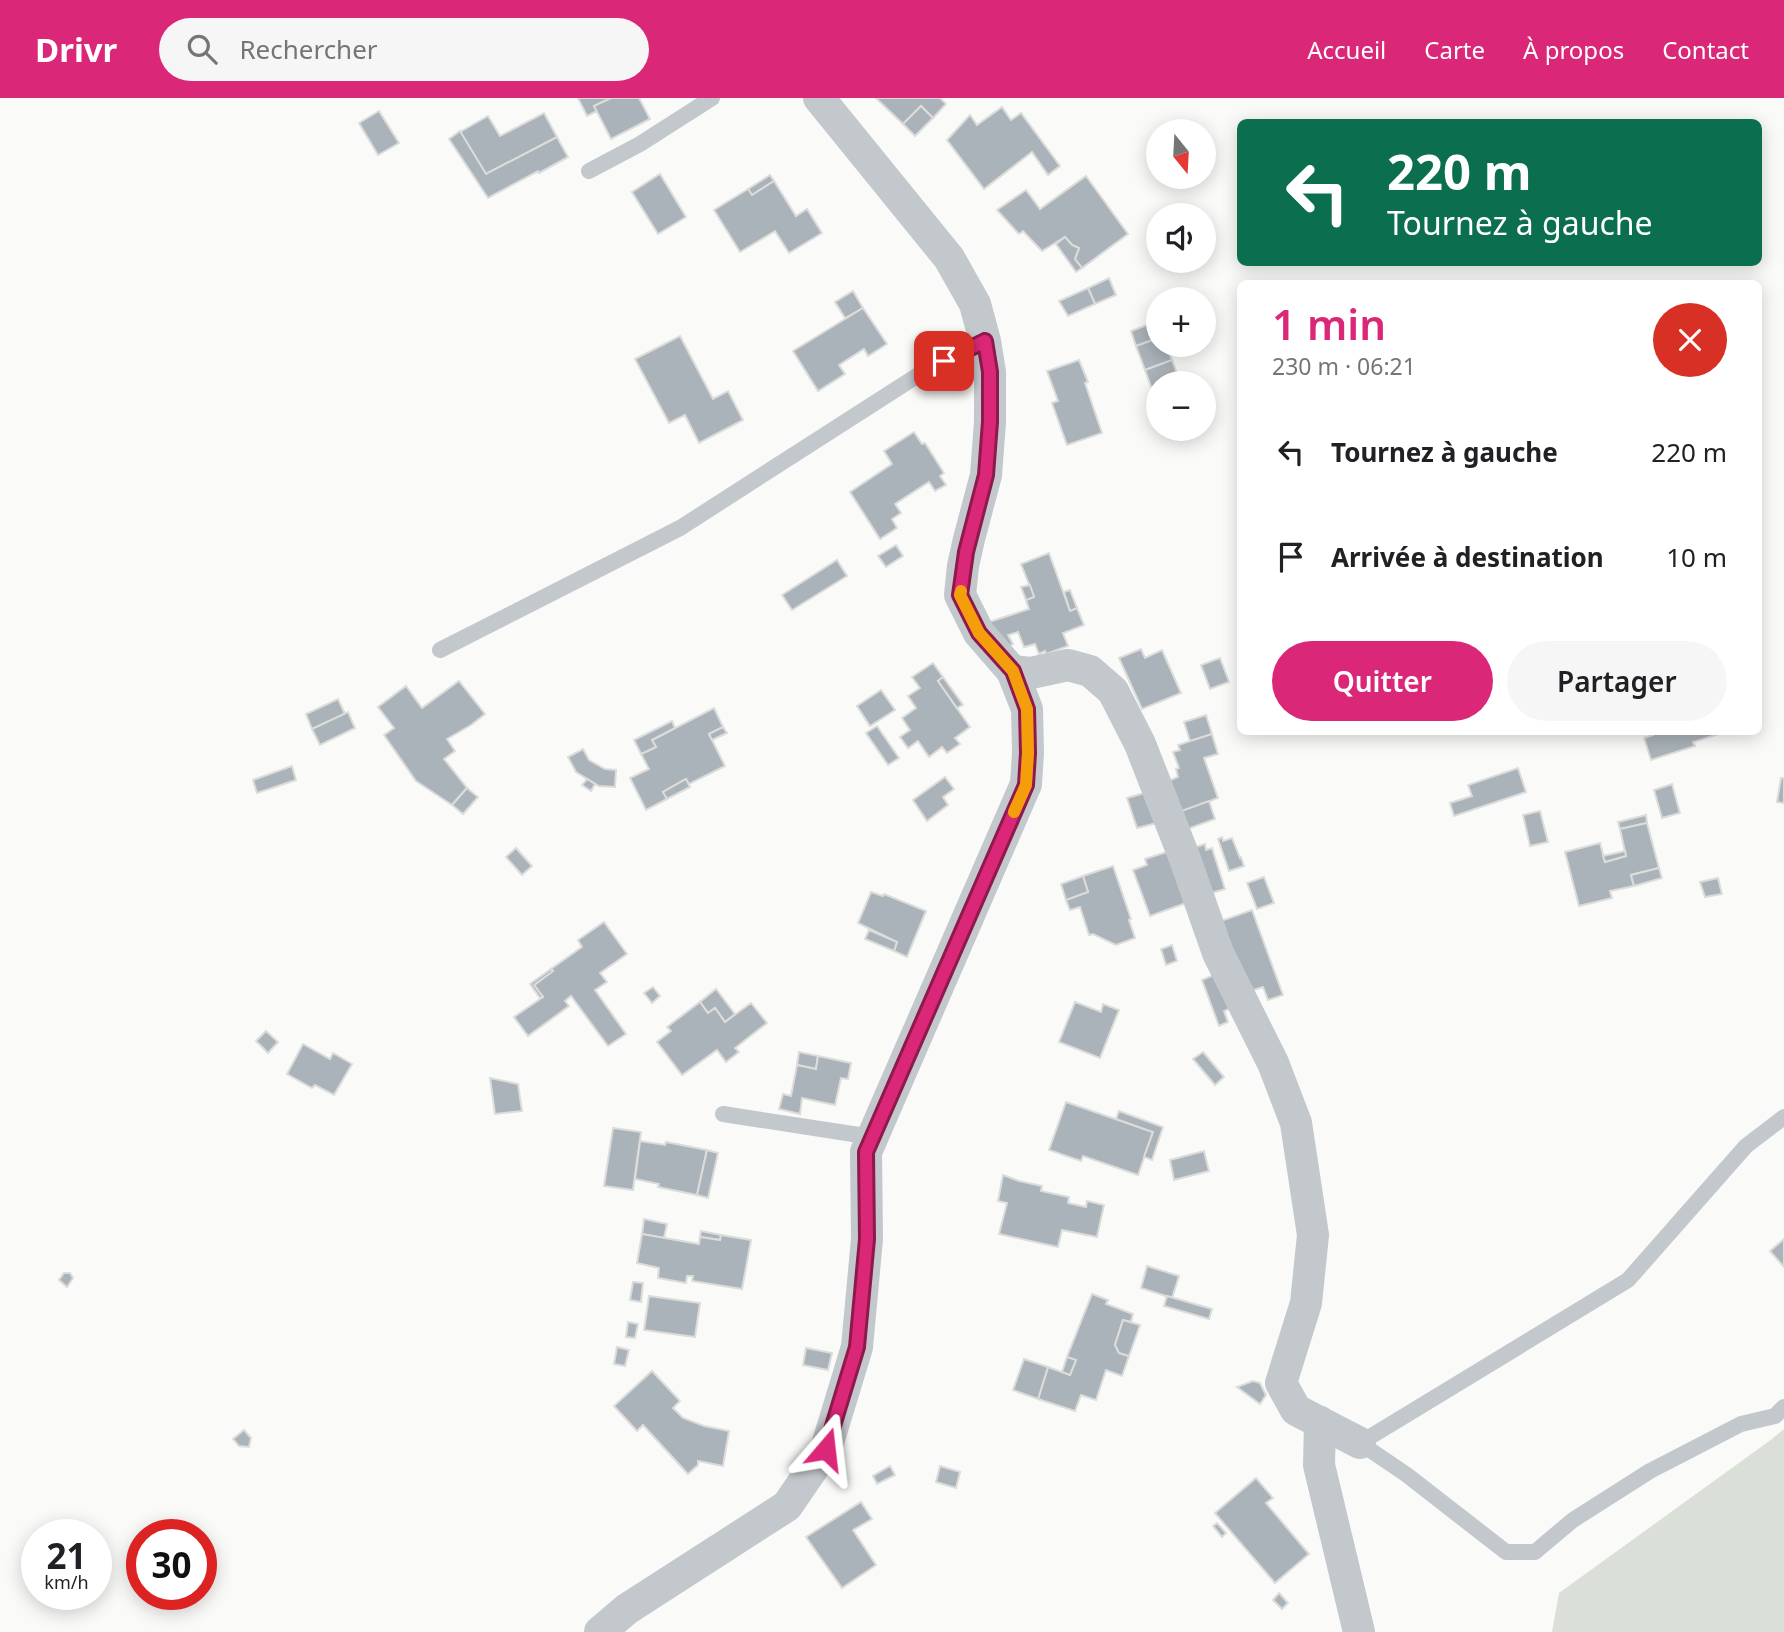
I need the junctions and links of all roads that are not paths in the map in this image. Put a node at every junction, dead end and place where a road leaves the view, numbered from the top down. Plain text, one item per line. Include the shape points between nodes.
1 (712, 98) edge
2 (819, 98) edge
3 (589, 171) dead end
4 (985, 341) junction
5 (440, 650) dead end
6 (1013, 671) junction
7 (723, 1114) dead end
8 (1784, 1117) edge
9 (872, 1137) junction
10 (1784, 1407) edge
11 (1320, 1422) junction
12 (1360, 1443) junction
13 (600, 1632) edge
14 (1359, 1632) edge

1 - 3 lane
2 - 4 street via 949,258 975,304
4 - 5 lane via 923,372 680,528
4 - 6 street via 990,372 986,475 960,595 979,633
6 - 9 street via 1027,709 1026,785
6 - 11 street via 1031,673 1068,665 1090,671 1113,691 1140,744 1218,953 1273,1063 1296,1123 1313,1235 1306,1303 1281,1382 1296,1410
7 - 9 lane
8 - 12 lane via 1746,1146 1628,1280
9 - 13 street via 866,1152 867,1239 857,1347 826,1449 787,1506 627,1609
10 - 12 lane via 1775,1416 1741,1424 1650,1471 1573,1520 1535,1552 1506,1552
11 - 12 street
11 - 14 street via 1319,1465

